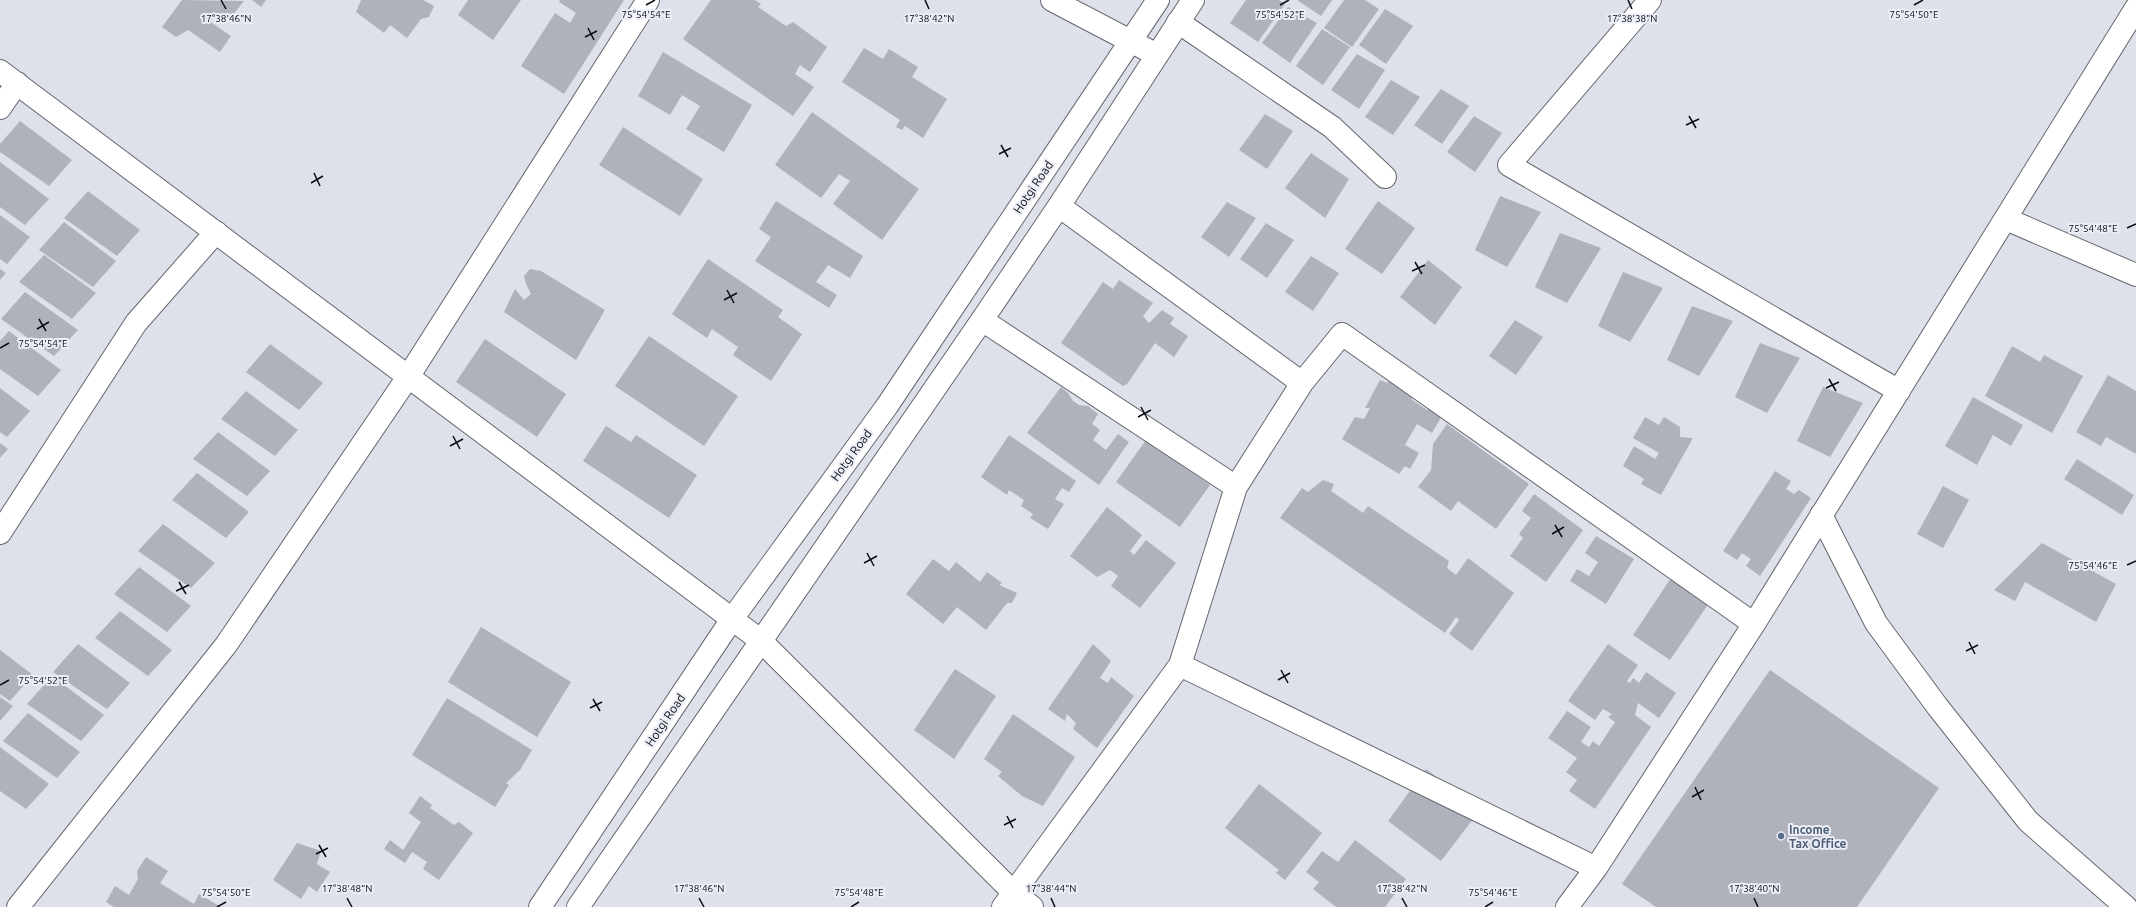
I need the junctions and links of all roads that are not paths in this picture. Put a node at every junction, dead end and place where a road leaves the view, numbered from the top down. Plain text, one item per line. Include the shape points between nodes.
1 (648, 0) edge
2 (1052, 0) edge
3 (1158, 0) edge
4 (1193, 0) edge
5 (1650, 0) edge
6 (2128, 0) edge
7 (2136, 4) edge
8 (2136, 8) edge
9 (1178, 22) junction
10 (1131, 41) junction
11 (1157, 55) junction
12 (9, 77) edge
13 (0, 108) edge
14 (1385, 177) dead end
15 (1059, 206) junction
16 (2006, 219) junction
17 (216, 232) junction
18 (2136, 275) edge
19 (982, 320) junction
20 (408, 377) junction
21 (1302, 383) junction
22 (1899, 391) junction
23 (1236, 487) junction
24 (1821, 516) junction
25 (0, 533) edge
26 (732, 619) junction
27 (1754, 624) junction
28 (760, 640) junction
29 (1180, 664) junction
30 (1596, 868) junction
31 (1008, 900) edge
32 (18, 907) edge
33 (540, 907) edge
34 (578, 907) edge
35 (1032, 907) edge
36 (1568, 907) edge
37 (2126, 907) edge

1 - 20 street
2 - 10 street
3 - 10 street, Hotgi Road
4 - 9 street
5 - 22 street via 1509,165
6 - 7 street
8 - 16 street
9 - 11 street
9 - 14 street via 1332,127
10 - 11 street
10 - 26 street, Hotgi Road via 886,406
11 - 15 street
12 - 13 street
12 - 17 street
15 - 19 street
15 - 21 street
16 - 18 street
16 - 22 street
17 - 20 street
17 - 25 street via 136,323
19 - 23 street
19 - 28 street
20 - 26 street
20 - 32 street via 226,645
21 - 23 street
21 - 27 street via 1342,334
22 - 24 street
23 - 29 street
24 - 27 street
24 - 37 street via 1876,623 1937,706 2028,821
26 - 28 street
26 - 33 street, Hotgi Road
27 - 30 street
28 - 31 street
28 - 34 street
29 - 30 street
29 - 31 street
30 - 36 street
31 - 35 street

